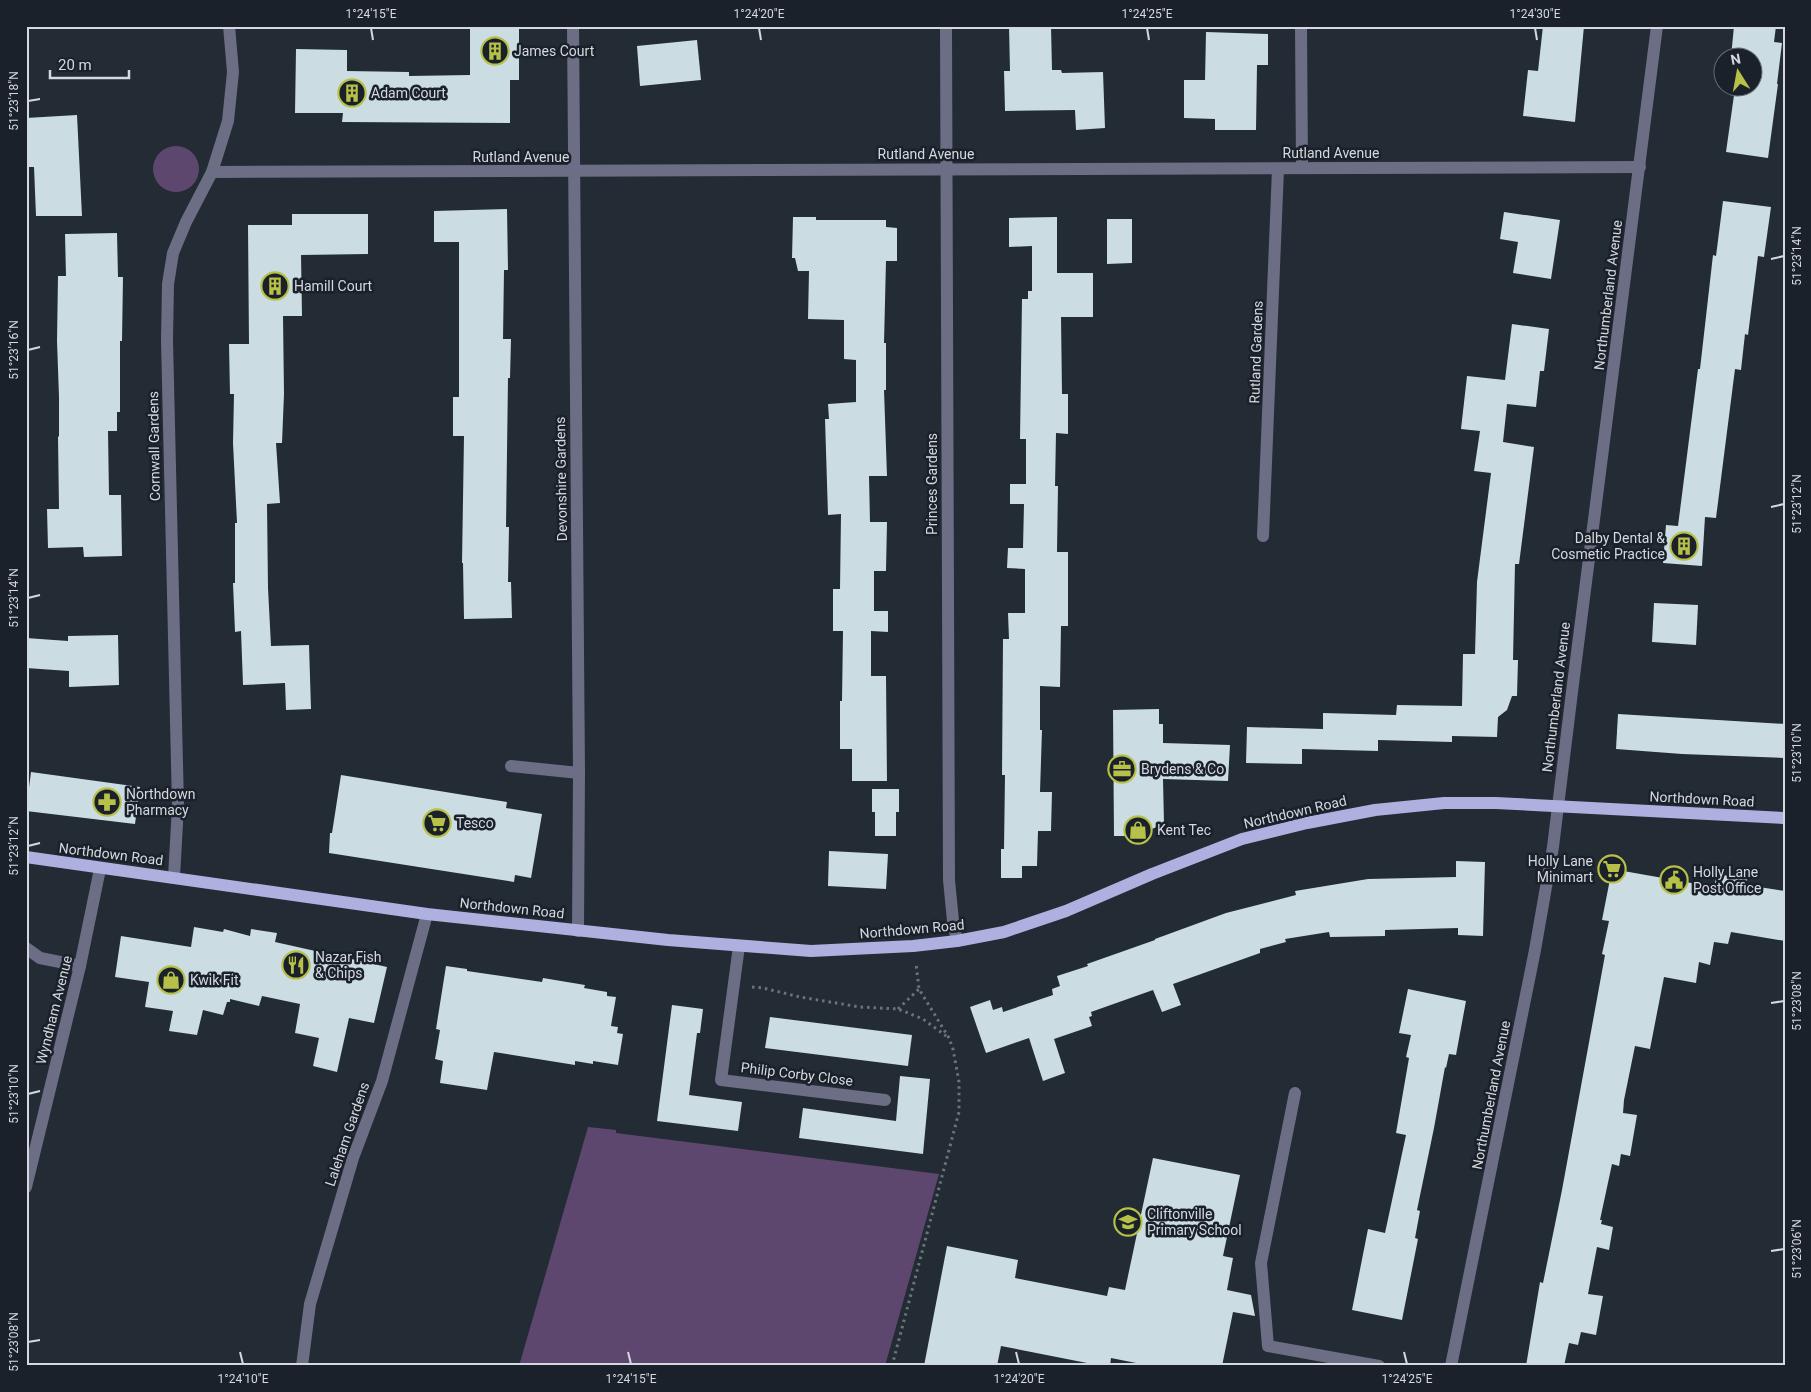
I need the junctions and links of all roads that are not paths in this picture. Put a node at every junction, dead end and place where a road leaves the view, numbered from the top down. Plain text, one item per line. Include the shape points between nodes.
1 (229, 26) edge
2 (573, 26) edge
3 (946, 26) edge
4 (1301, 26) edge
5 (1657, 26) edge
6 (1640, 167) junction
7 (1302, 168) junction
8 (946, 169) junction
9 (1278, 169) junction
10 (212, 172) junction
11 (573, 172) junction
12 (1263, 536) dead end
13 (511, 766) dead end
14 (579, 773) junction
15 (1558, 806) junction
16 (1785, 818) edge
17 (26, 857) edge
18 (100, 868) junction
19 (174, 877) junction
20 (427, 914) junction
21 (578, 931) junction
22 (957, 941) junction
23 (739, 946) junction
24 (26, 948) edge
25 (80, 966) junction
26 (1295, 1093) dead end
27 (885, 1100) dead end
28 (26, 1187) edge
29 (302, 1366) edge
30 (1379, 1366) edge
31 (1451, 1366) edge

1 - 10 street, Cornwall Gardens via 233,72 228,121
2 - 11 street, Devonshire Gardens
3 - 8 street, Princes Gardens
4 - 7 street
5 - 6 street, Northumberland Avenue
6 - 7 street, Rutland Avenue
6 - 15 street, Northumberland Avenue
7 - 9 street, Rutland Avenue
8 - 9 street, Rutland Avenue
8 - 11 street, Rutland Avenue
8 - 22 street, Princes Gardens via 949,880
9 - 12 street, Rutland Gardens
10 - 11 street, Rutland Avenue
10 - 19 street, Cornwall Gardens via 173,253 168,284 178,806
11 - 14 street, Devonshire Gardens
13 - 14 street
14 - 21 street, Devonshire Gardens
15 - 16 main road, Northdown Road
15 - 22 main road, Northdown Road via 1444,803 1375,810 1307,823 1242,839 1066,911 1004,932
15 - 31 street, Northumberland Avenue via 1535,950
17 - 18 main road, Northdown Road
18 - 19 main road, Northdown Road
18 - 25 street, Wyndham Avenue
19 - 20 main road, Northdown Road
20 - 21 main road, Northdown Road
20 - 29 street, Laleham Gardens via 382,1081 352,1158 310,1304
21 - 23 main road, Northdown Road
22 - 23 main road, Northdown Road via 811,951
23 - 27 street, Philip Corby Close via 721,1080
24 - 25 street via 40,958
25 - 28 street, Wyndham Avenue
26 - 30 street via 1261,1263 1268,1346

